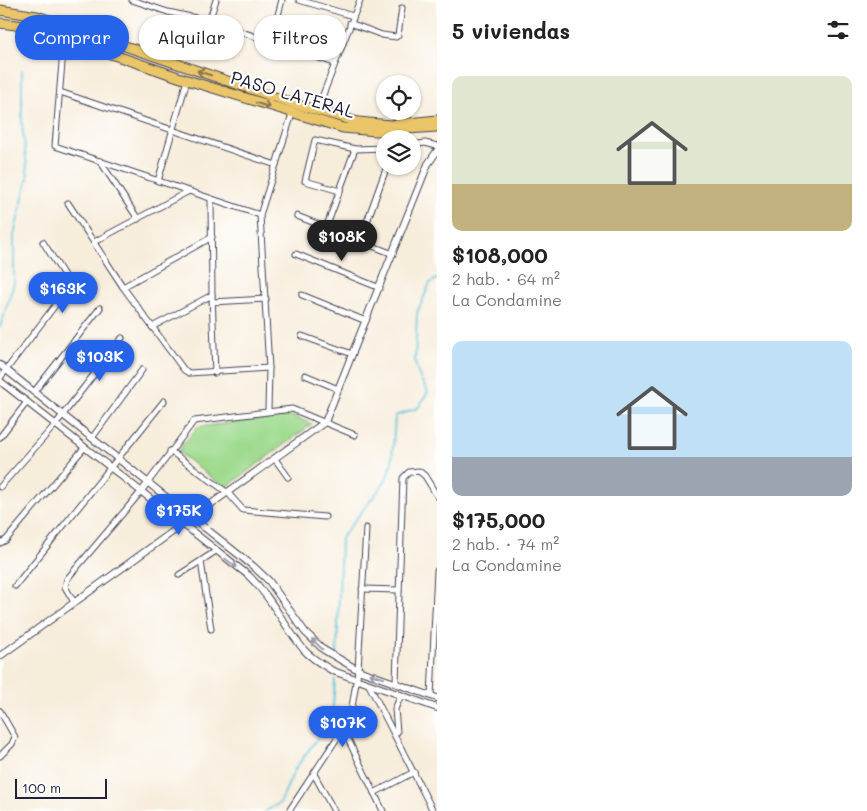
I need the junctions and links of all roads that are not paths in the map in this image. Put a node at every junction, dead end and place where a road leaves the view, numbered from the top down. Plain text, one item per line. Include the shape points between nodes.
1 (132, 0) edge
2 (216, 0) edge
3 (282, 0) edge
4 (299, 0) edge
5 (360, 0) edge
6 (402, 8) dead end
7 (0, 10) edge
8 (182, 15) edge
9 (211, 15) edge
10 (278, 15) edge
11 (353, 16) junction
12 (0, 22) edge
13 (350, 23) junction
14 (15, 24) edge
15 (62, 60) edge
16 (127, 60) edge
17 (325, 60) edge
18 (334, 63) junction
19 (187, 80) junction
20 (60, 92) junction
21 (317, 110) junction
22 (292, 114) junction
23 (437, 120) edge
24 (437, 127) edge
25 (174, 132) junction
26 (421, 144) edge
27 (437, 146) edge
28 (376, 148) edge
29 (355, 149) junction
30 (437, 151) edge
31 (100, 161) junction
32 (276, 165) junction
33 (384, 175) edge
34 (158, 181) junction
35 (189, 192) junction
36 (340, 192) junction
37 (211, 199) junction
38 (68, 203) dead end
39 (260, 215) junction
40 (297, 216) dead end
41 (138, 219) junction
42 (326, 228) junction
43 (212, 237) junction
44 (360, 241) junction
45 (43, 242) dead end
46 (94, 242) junction
47 (296, 254) dead end
48 (393, 254) junction
49 (123, 287) junction
50 (380, 288) junction
51 (212, 295) junction
52 (302, 295) dead end
53 (266, 299) junction
54 (212, 302) junction
55 (100, 308) dead end
56 (366, 321) junction
57 (152, 327) junction
58 (302, 336) dead end
59 (122, 338) dead end
60 (352, 354) junction
61 (0, 365) edge
62 (269, 368) junction
63 (7, 370) junction
64 (142, 370) dead end
65 (214, 372) junction
66 (305, 375) dead end
67 (0, 380) edge
68 (338, 388) junction
69 (34, 392) junction
70 (164, 401) dead end
71 (27, 402) junction
72 (268, 411) junction
73 (63, 415) junction
74 (325, 422) junction
75 (55, 425) junction
76 (355, 435) dead end
77 (0, 437) edge
78 (92, 438) junction
79 (84, 448) junction
80 (170, 451) junction
81 (275, 458) junction
82 (118, 459) junction
83 (111, 469) junction
84 (288, 477) dead end
85 (148, 483) junction
86 (0, 487) edge
87 (140, 493) junction
88 (228, 493) junction
89 (437, 496) edge
90 (325, 517) dead end
91 (193, 518) junction
92 (183, 526) junction
93 (366, 528) dead end
94 (0, 543) edge
95 (216, 551) junction
96 (201, 561) junction
97 (437, 570) edge
98 (179, 575) dead end
99 (15, 586) dead end
100 (362, 589) junction
101 (399, 590) junction
102 (74, 602) junction
103 (286, 602) junction
104 (277, 608) junction
105 (211, 629) dead end
106 (0, 656) edge
107 (358, 670) junction
108 (357, 680) junction
109 (396, 682) junction
110 (369, 684) junction
111 (401, 695) junction
112 (434, 697) edge
113 (436, 709) edge
114 (0, 711) edge
115 (343, 729) junction
116 (397, 735) junction
117 (0, 756) edge
118 (414, 772) junction
119 (314, 774) junction
120 (374, 792) junction
121 (290, 811) edge
122 (334, 811) edge
123 (383, 811) edge
124 (433, 811) edge

1 - 8 street
2 - 9 street
3 - 10 street
4 - 11 street
5 - 11 street
6 - 13 street via 397,37
21 -> 7 highway via 37,16
11 - 13 street
12 - 14 highway, PASO LATERAL
13 - 18 street
15 - 20 street
16 - 19 highway, PASO LATERAL
17 - 18 street
18 - 21 street
19 -> 22 highway, PASO LATERAL
19 - 25 street
20 - 25 street
20 - 31 street via 55,146
21 - 23 highway via 358,122 391,125
22 - 24 highway, PASO LATERAL via 343,128 376,131
22 - 32 street
25 - 32 street
25 - 34 street
26 - 27 street
28 - 29 street
29 - 36 street
29 - 36 street via 315,140 305,181
30 - 48 street via 428,164
31 - 34 street
31 - 41 street
32 - 39 street
33 - 44 street
34 - 35 street
35 - 37 street
35 - 41 street
36 - 42 street
37 - 39 street
37 - 43 street
38 - 46 street
39 - 53 street
40 - 42 street
41 - 46 street
42 - 44 street
43 - 49 street
43 - 51 street
44 - 48 street
45 - 63 street via 68,280 69,287
46 - 49 street
47 - 50 street
48 - 50 street
49 - 57 street
50 - 56 street
51 - 54 street
51 - 57 street
52 - 56 street
53 - 54 street
53 - 62 street
54 - 65 street
55 - 69 street
56 - 60 street
57 - 65 street via 186,372
58 - 60 street
59 - 73 street
60 - 68 street
61 - 63 street
62 - 65 street
62 - 72 street
63 - 67 street
63 - 69 street
64 - 78 street
66 - 68 street
67 - 71 street
68 - 74 street
69 - 73 street
70 - 82 street
71 - 75 street
71 - 77 street
72 - 74 street via 294,409
72 - 80 street via 196,420
73 - 75 street
73 - 78 street
74 - 76 street
74 - 81 street
75 - 79 street
75 - 86 street
78 - 82 street
79 - 83 street
79 - 94 street via 6,540
80 - 85 street
80 - 88 street
81 - 84 street
81 - 88 street
82 - 83 street
82 - 85 street
83 - 87 street
83 - 99 street
85 - 87 street
85 - 91 street
87 - 92 street
87 - 102 street via 67,579 65,587
88 - 90 street via 246,511
88 - 91 street
89 - 101 street via 419,471 409,472 402,482
91 - 92 street
91 - 103 street via 264,576
92 - 95 street
92 - 102 street
93 - 100 street
95 - 96 street
95 -> 104 street via 254,581
96 - 98 street
96 - 105 street
97 - 112 street
100 - 101 street
100 - 107 street
101 - 109 street
102 - 106 street
103 - 104 street
107 -> 103 street via 336,659 314,641
104 - 108 street via 305,651 333,671
107 - 108 street
109 -> 107 street
108 - 110 street
108 - 115 street via 352,707
109 - 112 street
110 - 111 street
110 - 116 street
111 - 113 street
111 - 116 street via 395,709
114 - 117 street via 14,734 12,744
115 - 119 street
115 - 120 street
116 - 118 street
118 - 120 street
118 - 124 street
119 - 121 street
119 - 122 street
120 - 123 street

